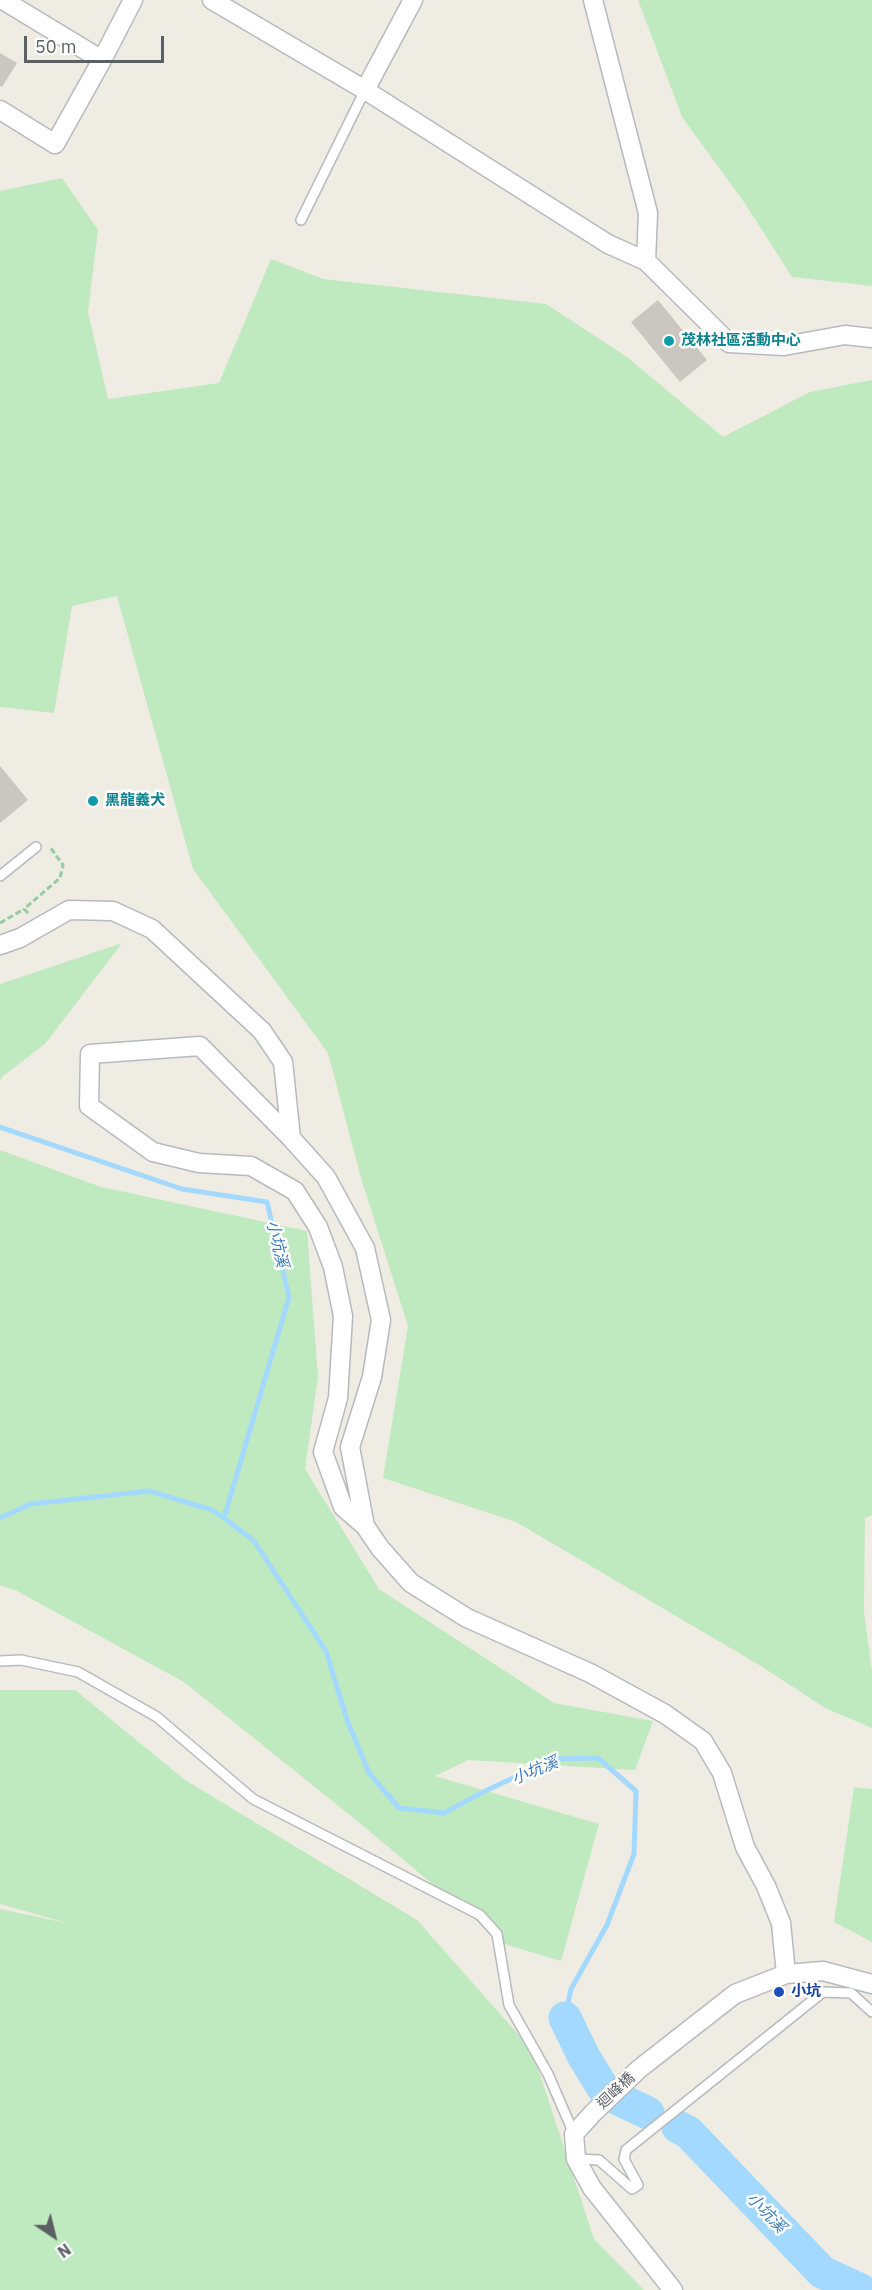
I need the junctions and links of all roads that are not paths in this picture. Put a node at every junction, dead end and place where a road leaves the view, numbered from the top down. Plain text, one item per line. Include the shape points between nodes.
1 (3, 0) edge
2 (133, 0) edge
3 (212, 0) edge
4 (593, 0) edge
5 (411, 1) edge
6 (102, 60) junction
7 (365, 90) junction
8 (0, 110) edge
9 (301, 220) dead end
10 (646, 261) junction
11 (872, 338) edge
12 (36, 847) dead end
13 (0, 876) edge
14 (0, 945) edge
15 (291, 1138) junction
16 (365, 1526) junction
17 (0, 1661) edge
18 (786, 1974) junction
19 (859, 1985) edge
20 (872, 2012) edge
21 (574, 2134) junction
22 (576, 2159) junction
23 (673, 2290) edge

1 - 6 street
2 - 6 street
3 - 7 street
4 - 10 street via 648,213
5 - 7 street
6 - 8 street via 55,144
7 - 9 lane
7 - 10 street via 608,244
10 - 11 street via 729,343 784,346 845,335
12 - 13 lane
14 - 15 street via 69,910 113,911 152,929 262,1031 283,1062
15 - 16 street via 326,1176 365,1248 381,1320 372,1377 350,1447
15 - 16 street via 200,1046 90,1054 89,1106 153,1152 199,1163 251,1166 295,1191 318,1227 333,1267 344,1316 338,1398 323,1452 343,1507
16 - 18 street via 411,1583 467,1618 618,1688 665,1714 703,1742 722,1773 745,1847 781,1923
17 - 21 lane via 21,1660 78,1672 157,1717 253,1798 480,1915 497,1934 509,2005 548,2074
18 - 19 street, 迴峰橋 via 823,1971
18 - 21 street, 迴峰橋 via 735,1994 639,2069
19 - 20 lane
19 - 22 lane via 823,1992 627,2150 624,2159 638,2185 632,2190 599,2160
21 - 22 street
22 - 23 street via 592,2188

